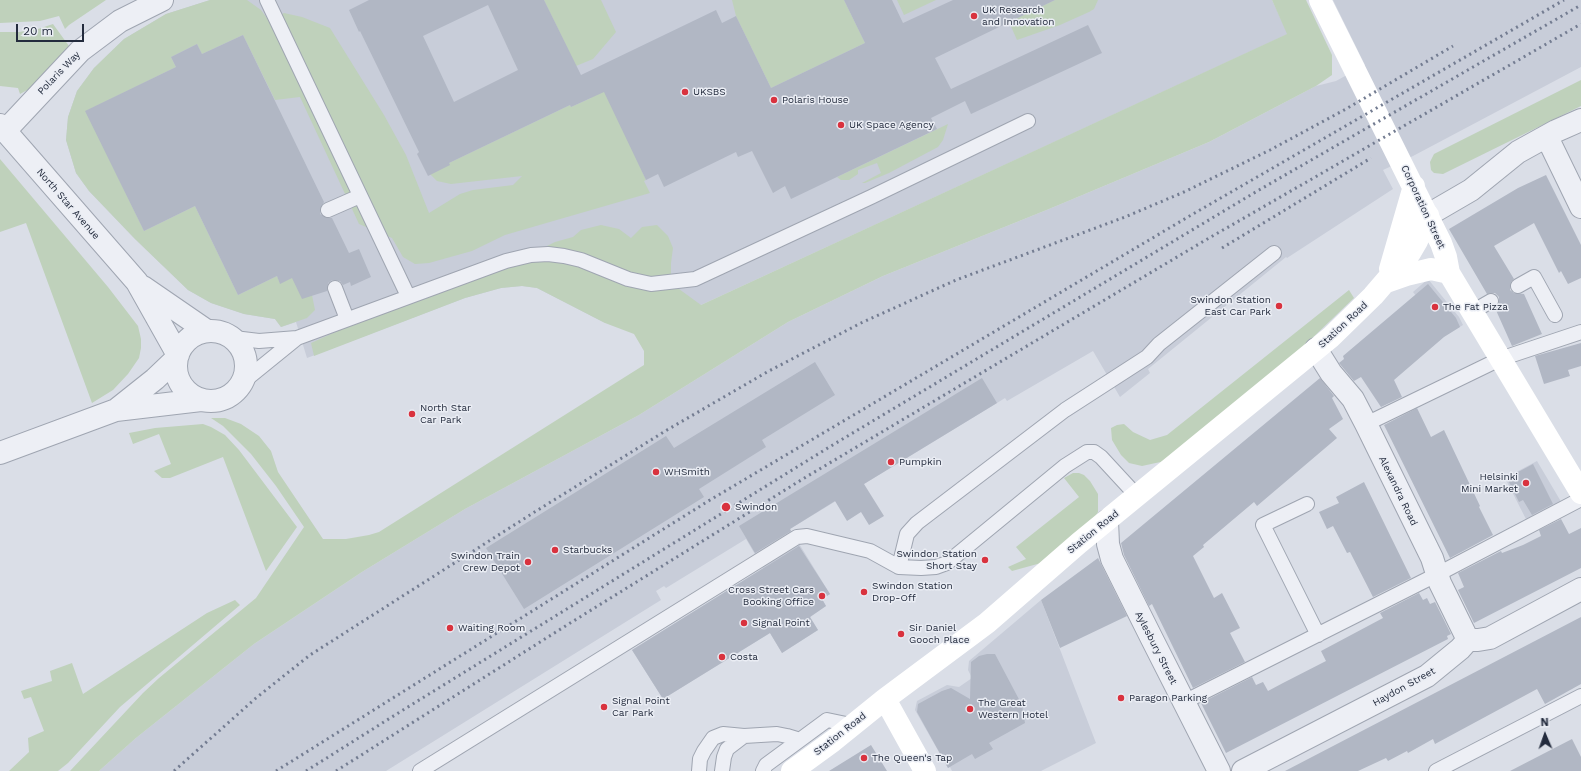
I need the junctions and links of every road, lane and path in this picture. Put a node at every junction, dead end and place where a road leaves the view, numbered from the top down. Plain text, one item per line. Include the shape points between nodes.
1 (162, 0) edge
2 (267, 0) edge
3 (1320, 0) edge
4 (1581, 120) edge
5 (1028, 121) dead end
6 (2, 128) edge
7 (1547, 137) junction
8 (1414, 186) junction
9 (360, 196) junction
10 (1581, 207) edge
11 (328, 210) dead end
12 (1428, 215) junction
13 (1274, 253) dead end
14 (1450, 273) junction
15 (137, 282) junction
16 (1386, 282) junction
17 (1518, 286) dead end
18 (335, 288) dead end
19 (408, 296) junction
20 (1491, 301) dead end
21 (1472, 312) junction
22 (1555, 315) dead end
23 (347, 319) junction
24 (208, 331) junction
25 (1581, 332) edge
26 (234, 338) junction
27 (297, 338) junction
28 (1316, 349) junction
29 (177, 357) junction
30 (1500, 358) junction
31 (244, 381) junction
32 (201, 400) junction
33 (116, 410) junction
34 (1366, 424) junction
35 (0, 453) edge
36 (1581, 493) edge
37 (1137, 496) junction
38 (1307, 504) dead end
39 (1107, 521) junction
40 (898, 567) junction
41 (1438, 574) junction
42 (1581, 589) edge
43 (1318, 635) junction
44 (1468, 640) junction
45 (1581, 696) edge
46 (884, 699) junction
47 (1184, 702) junction
48 (851, 725) junction
49 (744, 736) junction
50 (800, 740) junction
51 (420, 771) edge
52 (699, 771) edge
53 (722, 771) edge
54 (763, 771) edge
55 (792, 771) edge
56 (925, 771) edge
57 (1219, 771) edge
58 (1243, 771) edge
59 (1436, 771) edge

1 - 6 street, Polaris Way via 120,21 80,52
2 - 9 lane
3 - 8 street, Corporation Street
4 - 7 street
5 - 19 lane via 871,198 695,279 651,284 628,279 581,260 548,254 506,260
6 - 15 street, North Star Avenue
7 - 10 street
7 - 12 street via 1518,152 1471,190
8 - 12 street, Corporation Street
8 - 16 street, Station Road
9 - 11 lane
9 - 19 lane
12 - 14 street, Corporation Street via 1441,243
12 - 16 street, Station Road via 1412,250
13 - 40 lane via 1159,344 1147,357 1065,410 916,523 907,534
14 - 16 street, Station Road via 1431,269
14 - 21 street, Corporation Street
15 - 24 street, North Star Avenue
15 - 29 street, North Star Avenue
16 - 28 street, Station Road via 1367,303
17 - 22 lane via 1534,277
18 - 23 lane
19 - 23 lane
20 - 21 lane
21 - 30 street, Corporation Street
23 - 27 lane
24 - 26 street, North Star Avenue via 220,332
24 - 29 street via 188,339
25 - 30 lane
26 - 27 lane via 259,341
26 - 31 street via 242,347 246,358 247,370
27 - 31 lane
28 - 34 street, Alexandra Road via 1352,399
28 - 37 street, Station Road
29 - 32 street, North Star Avenue via 176,372 182,386 192,396
29 - 33 street via 155,379
30 - 34 lane
30 - 36 street, Corporation Street
31 - 32 street via 235,392 222,400
32 - 33 street
33 - 35 street
34 - 41 street, Alexandra Road
36 - 41 lane
37 - 39 street, Station Road
37 - 40 lane via 1101,457 1094,452 1087,452 1065,466 947,563 936,567
38 - 43 lane via 1263,525
39 - 46 street, Station Road via 992,619
39 - 47 street, Aylesbury Street via 1111,555
40 - 51 lane via 870,551 807,536 797,537
41 - 43 lane
41 - 44 street, Alexandra Road
42 - 44 street via 1490,638
43 - 47 lane
44 - 58 street, Haydon Street via 1426,676
45 - 59 lane
46 - 48 street, Station Road
46 - 56 street
47 - 57 street, Aylesbury Street
48 - 50 lane via 828,720
48 - 55 street, Station Road
49 - 50 lane via 777,734
49 - 52 lane via 723,734 713,738 700,759
49 - 53 lane via 727,749
50 - 54 lane via 766,765

